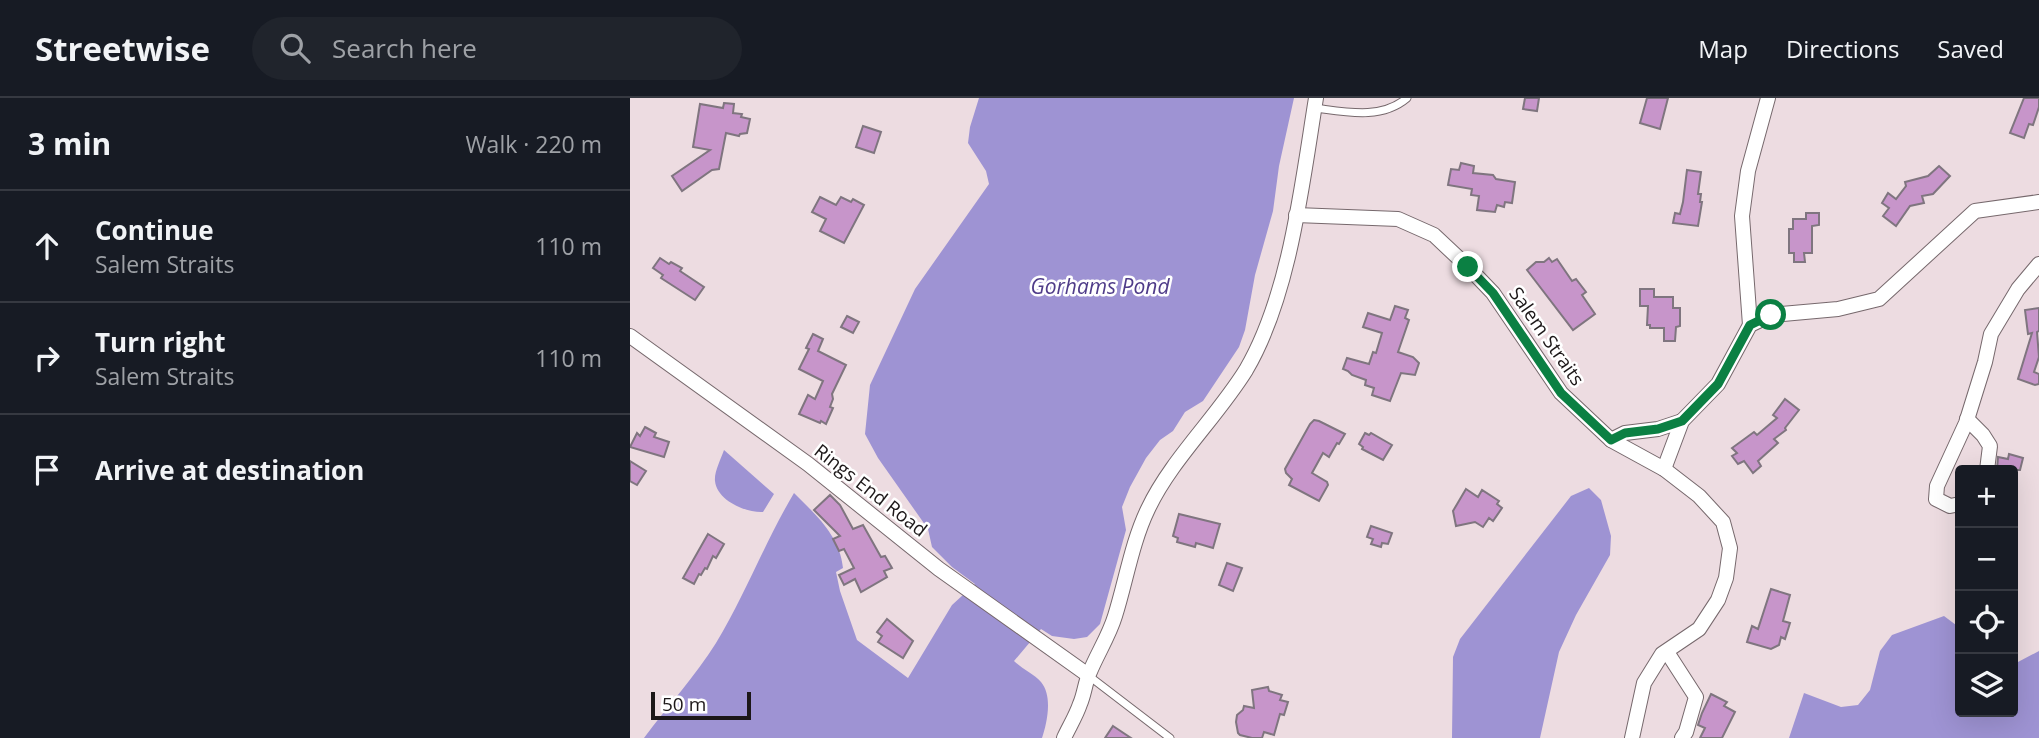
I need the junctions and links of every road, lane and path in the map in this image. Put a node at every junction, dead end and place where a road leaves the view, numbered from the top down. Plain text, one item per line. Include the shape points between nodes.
1 (1407, 98) edge
2 (1768, 98) edge
3 (1315, 103) edge
4 (2039, 202) edge
5 (1296, 215) junction
6 (2039, 264) edge
7 (1750, 325) junction
8 (630, 337) edge
9 (1967, 419) junction
10 (1682, 421) junction
11 (1611, 440) junction
12 (1988, 465) edge
13 (1664, 469) junction
14 (1955, 505) edge
15 (1667, 652) junction
16 (1088, 676) junction
17 (1064, 738) edge
18 (1170, 738) edge
19 (1632, 738) edge
20 (1682, 738) edge

1 - 3 lane via 1375,112 1342,112
2 - 7 street via 1748,171 1742,216
3 - 5 street
4 - 7 street via 1975,211 1880,299 1838,309 1771,315
5 - 11 street, Salem Straits via 1398,219 1434,235 1493,293 1561,393
5 - 16 street via 1265,334 1246,369 1148,509 1112,624
6 - 9 street via 1990,334
7 - 10 street via 1718,384
8 - 16 street, Rings End Road via 808,464 939,569
9 - 12 street via 1990,446
9 - 14 street via 1937,486 1936,499
10 - 11 street
10 - 13 street
11 - 13 street, Salem Straits
13 - 15 street, Salem Straits via 1723,522 1730,548 1718,600 1699,629
15 - 19 street, Salem Straits via 1644,683
15 - 20 street via 1696,697
16 - 17 street
16 - 18 lane

